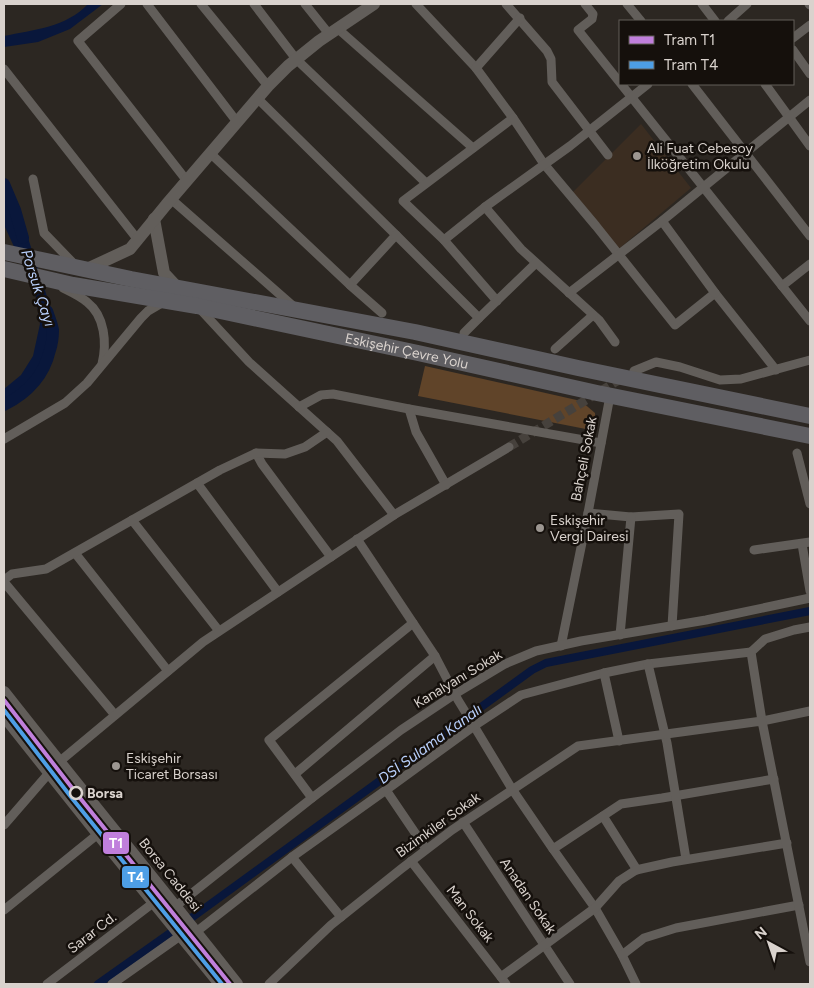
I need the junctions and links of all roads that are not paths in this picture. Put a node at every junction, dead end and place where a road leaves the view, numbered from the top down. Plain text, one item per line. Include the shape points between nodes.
1 (120, 4) edge
2 (147, 4) edge
3 (201, 4) edge
4 (254, 4) edge
5 (305, 4) edge
6 (416, 4) edge
7 (506, 4) edge
8 (585, 4) edge
9 (627, 4) edge
10 (702, 4) edge
11 (747, 4) edge
12 (367, 5) edge
13 (520, 18) junction
14 (641, 20) edge
15 (714, 20) edge
16 (729, 20) edge
17 (810, 24) edge
18 (333, 31) junction
19 (794, 37) edge
20 (794, 51) edge
21 (296, 59) junction
22 (476, 68) junction
23 (4, 70) edge
24 (810, 74) edge
25 (619, 82) edge
26 (622, 85) edge
27 (647, 85) edge
28 (693, 85) edge
29 (765, 85) edge
30 (268, 86) junction
31 (631, 97) junction
32 (257, 98) junction
33 (810, 100) edge
34 (789, 117) junction
35 (514, 118) junction
36 (237, 122) junction
37 (589, 130) junction
38 (810, 146) edge
39 (473, 148) junction
40 (210, 153) junction
41 (745, 153) junction
42 (608, 155) dead end
43 (544, 164) junction
44 (33, 179) dead end
45 (187, 180) junction
46 (426, 183) junction
47 (703, 188) junction
48 (171, 199) junction
49 (485, 207) junction
50 (154, 219) junction
51 (662, 222) junction
52 (396, 235) junction
53 (810, 236) edge
54 (138, 240) junction
55 (444, 240) junction
56 (4, 252) edge
57 (619, 255) junction
58 (536, 263) junction
59 (810, 264) edge
60 (82, 268) junction
61 (5, 269) edge
62 (47, 280) junction
63 (350, 285) junction
64 (782, 286) junction
65 (177, 287) junction
66 (570, 293) junction
67 (716, 293) junction
68 (165, 301) junction
69 (497, 301) junction
70 (197, 306) junction
71 (297, 310) junction
72 (382, 313) dead end
73 (593, 315) junction
74 (479, 318) junction
75 (810, 322) edge
76 (464, 333) dead end
77 (615, 342) dead end
78 (555, 349) dead end
79 (810, 360) edge
80 (102, 367) junction
81 (776, 370) junction
82 (634, 371) dead end
83 (610, 396) junction
84 (299, 407) junction
85 (409, 409) junction
86 (810, 416) edge
87 (327, 432) junction
88 (810, 436) edge
89 (4, 439) edge
90 (601, 443) junction
91 (509, 447) tunnel mouth
92 (256, 453) junction
93 (797, 453) dead end
94 (196, 483) junction
95 (446, 485) junction
96 (810, 504) edge
97 (588, 513) junction
98 (394, 515) junction
99 (630, 517) junction
100 (132, 520) junction
101 (357, 539) junction
102 (806, 543) edge
103 (754, 550) dead end
104 (75, 552) junction
105 (331, 557) junction
106 (4, 581) edge
107 (810, 591) edge
108 (278, 592) junction
109 (810, 598) edge
110 (412, 623) junction
111 (672, 626) junction
112 (810, 627) edge
113 (219, 631) junction
114 (620, 634) junction
115 (560, 646) junction
116 (751, 652) junction
117 (435, 656) junction
118 (648, 664) junction
119 (168, 671) junction
120 (604, 673) junction
121 (4, 692) edge
122 (457, 697) junction
123 (810, 711) edge
124 (115, 715) junction
125 (4, 716) edge
126 (762, 721) junction
127 (472, 723) junction
128 (665, 735) junction
129 (619, 741) junction
130 (59, 762) junction
131 (49, 773) junction
132 (295, 774) junction
133 (774, 779) junction
134 (512, 789) junction
135 (386, 790) junction
136 (676, 796) junction
137 (312, 798) junction
138 (603, 816) junction
139 (463, 822) junction
140 (4, 824) edge
141 (98, 834) junction
142 (786, 843) junction
143 (553, 849) junction
144 (426, 850) junction
145 (292, 857) junction
146 (686, 860) junction
147 (411, 861) junction
148 (638, 870) junction
149 (153, 903) junction
150 (799, 905) junction
151 (178, 908) junction
152 (595, 908) junction
153 (4, 910) edge
154 (341, 917) junction
155 (193, 928) junction
156 (179, 934) junction
157 (544, 945) junction
158 (622, 955) junction
159 (810, 962) edge
160 (503, 980) edge
161 (47, 984) edge
162 (112, 984) edge
163 (220, 984) edge
164 (237, 984) edge
165 (269, 984) edge
166 (570, 984) edge
167 (636, 984) edge

1 - 45 street via 78,41
2 - 36 street
3 - 30 street
4 - 21 street
5 - 18 street
6 - 22 street
7 - 13 street
8 - 25 street via 592,19 578,30
9 - 14 street
10 - 15 street
11 - 16 street
12 - 18 main road
13 - 22 street
13 - 37 street via 547,51 551,59 552,82
17 - 19 street
18 - 21 main road
18 - 39 street
20 - 24 street
21 - 30 main road
21 - 46 street
22 - 35 street
23 - 54 street
26 - 31 street
27 - 31 street
28 - 41 street
29 - 34 street
30 - 32 main road
31 - 37 street
31 - 47 street
32 - 36 main road
32 - 52 street
33 - 34 street
34 - 38 street
34 - 41 street
35 - 39 street
35 - 43 street
36 - 40 main road
37 - 42 street
37 - 43 street
39 - 46 street
40 - 45 main road
40 - 63 street
41 - 47 street
41 - 53 street
43 - 49 street
43 - 57 street
44 - 60 street via 44,233
45 - 48 main road
46 - 55 street via 403,201
47 - 51 street
47 - 64 street
48 - 50 main road
48 - 71 street
49 - 55 street
49 - 58 street
50 - 54 main road
50 - 65 main road via 164,273
51 - 57 street
51 - 67 street
52 - 63 street
52 - 74 street
54 - 60 main road via 130,249
55 - 69 street
56 - 60 highway, Eskişehir Çevre Yolu
57 - 66 street
57 - 67 street via 675,325
58 - 66 street
58 - 69 street
59 - 64 street
60 - 65 highway, Eskişehir Çevre Yolu
61 - 62 highway, Eskişehir Çevre Yolu
62 - 68 highway, Eskişehir Çevre Yolu
62 - 80 street via 88,303 96,314 104,334
63 - 72 street
64 - 75 street
65 - 71 highway, Eskişehir Çevre Yolu
66 - 73 street
67 - 81 street
68 - 70 highway, Eskişehir Çevre Yolu
68 - 80 street via 141,318
69 - 74 street
70 - 83 highway, Eskişehir Çevre Yolu
70 - 84 street via 249,362
71 - 86 highway, Eskişehir Çevre Yolu
73 - 77 street
73 - 78 street
74 - 76 street
79 - 81 street
80 - 89 street via 66,403
81 - 82 street via 741,379 720,380 656,362
83 - 88 highway, Eskişehir Çevre Yolu
83 - 90 street, Bahçeli Sokak
84 - 85 street via 321,395 333,394
84 - 87 street
85 - 90 street
85 - 95 street via 416,432
87 - 92 street via 305,447 285,454
87 - 98 street
90 - 97 street, Bahçeli Sokak
91 - 95 street
92 - 94 street
92 - 105 street
93 - 96 street
94 - 100 street
94 - 108 street
95 - 98 street
97 - 99 street
97 - 115 street, Bahçeli Sokak
98 - 101 street
99 - 111 street via 679,514
99 - 114 street
100 - 104 street
100 - 113 street
101 - 105 street
101 - 110 street
102 - 103 street
102 - 107 street
104 - 106 street via 46,569 12,574
104 - 119 street
105 - 108 street
106 - 124 street
108 - 113 street
109 - 111 street, Kanalyanı Sokak
110 - 117 street
110 - 132 street via 269,740
111 - 114 street, Kanalyanı Sokak
112 - 116 street via 765,638
113 - 119 street
114 - 115 street, Kanalyanı Sokak
115 - 122 street, Kanalyanı Sokak via 536,651 505,664
116 - 118 street
116 - 126 street
117 - 122 street
117 - 132 street
118 - 120 street
118 - 128 street
119 - 124 street
120 - 127 street via 521,695
120 - 129 street
121 - 130 main road, Borsa Caddesi
122 - 127 street
122 - 137 street, Kanalyanı Sokak via 401,730
123 - 126 street, Bizimkiler Sokak
124 - 130 street
125 - 131 main road
126 - 128 street, Bizimkiler Sokak
126 - 133 street
127 - 134 street
127 - 135 street
128 - 129 street, Bizimkiler Sokak
128 - 136 street
129 - 134 street, Bizimkiler Sokak via 578,746
130 - 151 main road, Borsa Caddesi
131 - 140 street
131 - 141 main road
132 - 137 street
133 - 136 street
133 - 142 street
134 - 139 street, Bizimkiler Sokak
134 - 143 street
135 - 144 street
135 - 145 street
136 - 138 street via 621,804
136 - 146 street
137 - 151 street, Kanalyanı Sokak
138 - 143 street
138 - 148 street
139 - 144 street, Bizimkiler Sokak
139 - 157 street, Anadan Sokak
141 - 149 main road
141 - 153 street
142 - 146 street
142 - 150 street
143 - 152 street
144 - 147 street, Bizimkiler Sokak
145 - 154 street
145 - 155 street
146 - 148 street
147 - 154 street, Bizimkiler Sokak
147 - 160 street, Man Sokak
148 - 152 street via 619,881
149 - 156 main road
149 - 161 street, Sarar Cd.
150 - 158 street via 676,928 644,938
150 - 159 street
151 - 155 main road, Borsa Caddesi
152 - 157 street
152 - 158 street
154 - 165 street, Bizimkiler Sokak
155 - 164 main road, Borsa Caddesi
156 - 162 street
156 - 163 main road
157 - 160 street
157 - 166 street, Anadan Sokak
158 - 167 street

